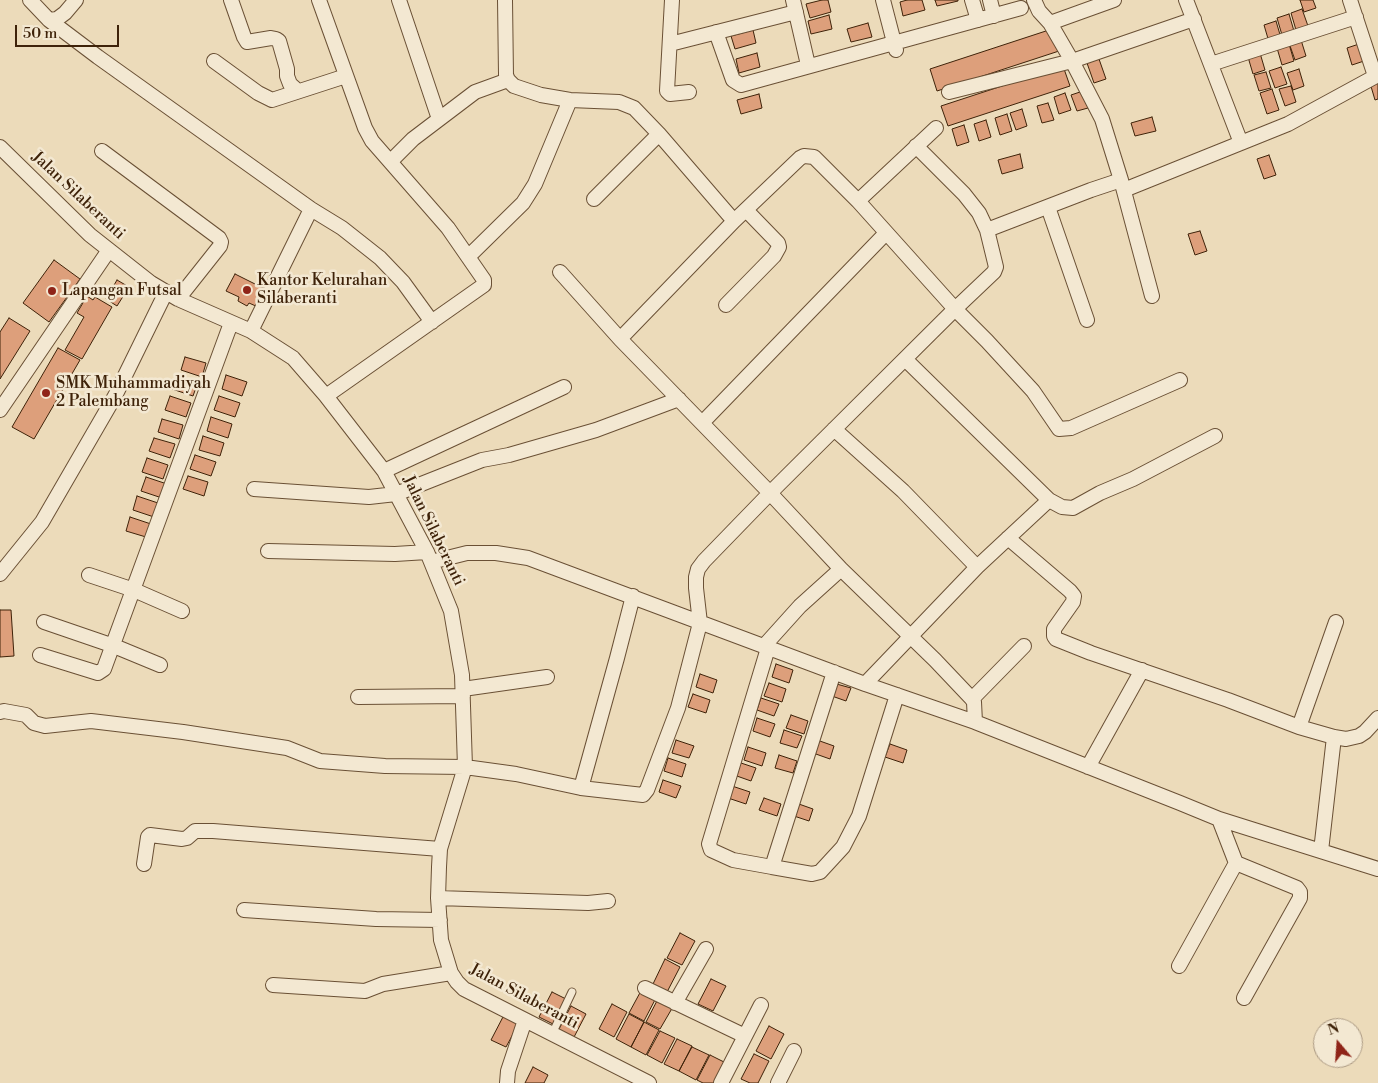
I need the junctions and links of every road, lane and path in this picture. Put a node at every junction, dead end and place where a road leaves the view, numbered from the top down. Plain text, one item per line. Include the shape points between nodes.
1 (30, 0) edge
2 (76, 0) edge
3 (231, 0) edge
4 (319, 0) edge
5 (399, 0) edge
6 (505, 0) edge
7 (672, 0) edge
8 (884, 0) edge
9 (972, 0) edge
10 (990, 0) edge
11 (1034, 0) edge
12 (1114, 0) edge
13 (1186, 0) edge
14 (1350, 0) edge
15 (794, 6) edge
16 (1020, 8) dead end
17 (994, 16) junction
18 (1356, 18) junction
19 (1194, 19) junction
20 (49, 20) junction
21 (978, 20) junction
22 (1050, 23) junction
23 (716, 32) junction
24 (670, 44) junction
25 (895, 47) junction
26 (214, 61) dead end
27 (1072, 61) junction
28 (1211, 64) junction
29 (808, 66) junction
30 (1376, 75) edge
31 (346, 76) junction
32 (508, 80) junction
33 (298, 91) junction
34 (689, 92) dead end
35 (949, 92) dead end
36 (570, 100) junction
37 (439, 119) junction
38 (936, 128) dead end
39 (659, 134) junction
40 (1242, 143) junction
41 (916, 146) junction
42 (0, 147) edge
43 (102, 151) dead end
44 (391, 161) junction
45 (1122, 185) junction
46 (594, 199) dead end
47 (858, 201) junction
48 (1048, 207) junction
49 (311, 209) junction
50 (746, 210) junction
51 (734, 221) junction
52 (988, 230) junction
53 (886, 233) junction
54 (109, 250) junction
55 (468, 257) junction
56 (560, 272) dead end
57 (172, 295) junction
58 (1152, 296) dead end
59 (726, 305) dead end
60 (955, 309) junction
61 (1086, 320) dead end
62 (432, 322) junction
63 (230, 323) junction
64 (251, 331) junction
65 (620, 339) junction
66 (905, 359) junction
67 (1180, 380) dead end
68 (564, 387) dead end
69 (326, 396) junction
70 (679, 399) junction
71 (0, 410) edge
72 (702, 423) junction
73 (834, 429) junction
74 (1215, 436) dead end
75 (384, 470) junction
76 (254, 489) dead end
77 (770, 492) junction
78 (396, 494) junction
79 (1048, 500) junction
80 (1008, 538) junction
81 (268, 551) dead end
82 (429, 557) junction
83 (977, 567) junction
84 (841, 569) junction
85 (0, 574) edge
86 (89, 575) dead end
87 (134, 590) junction
88 (633, 596) junction
89 (182, 611) dead end
90 (44, 622) dead end
91 (1336, 622) dead end
92 (700, 623) junction
93 (911, 636) junction
94 (114, 646) junction
95 (1024, 646) dead end
96 (766, 647) junction
97 (40, 655) dead end
98 (160, 665) dead end
99 (1142, 670) junction
100 (834, 672) junction
101 (547, 677) dead end
102 (865, 684) junction
103 (463, 693) junction
104 (897, 695) junction
105 (358, 697) dead end
106 (972, 699) junction
107 (0, 712) edge
108 (1378, 718) edge
109 (975, 722) junction
110 (1299, 728) junction
111 (1334, 737) junction
112 (465, 767) junction
113 (1088, 767) junction
114 (581, 788) junction
115 (1218, 819) junction
116 (440, 849) junction
117 (1321, 851) junction
118 (1236, 863) junction
119 (144, 864) dead end
120 (772, 868) junction
121 (1378, 869) edge
122 (438, 898) junction
123 (608, 901) dead end
124 (244, 910) dead end
125 (440, 920) junction
126 (706, 949) dead end
127 (1179, 966) dead end
128 (451, 972) junction
129 (273, 985) dead end
130 (645, 988) dead end
131 (572, 992) dead end
132 (1244, 998) dead end
133 (676, 1003) junction
134 (760, 1005) dead end
135 (525, 1020) junction
136 (552, 1034) junction
137 (745, 1036) junction
138 (794, 1051) dead end
139 (507, 1083) edge
140 (649, 1083) edge
141 (721, 1083) edge
142 (778, 1083) edge

1 - 20 street
2 - 20 street via 65,14
3 - 33 street via 247,42 271,38 279,41 290,84
4 - 31 street
5 - 37 street
6 - 32 street
7 - 24 street
8 - 25 street
9 - 21 street
10 - 17 street
11 - 22 street
12 - 22 street
13 - 19 street
14 - 18 street
15 - 23 street
15 - 29 street
16 - 17 street
17 - 21 street
18 - 28 street
18 - 30 street
19 - 27 street
19 - 28 street
20 - 49 street
21 - 25 street
22 - 27 street
23 - 24 street
23 - 29 street via 732,80 738,84
24 - 34 street via 668,93
25 - 29 street
26 - 33 street via 269,100
27 - 35 street
27 - 45 street via 1102,119
28 - 40 street
30 - 40 street via 1288,124
31 - 33 street
31 - 44 street via 365,128 382,154
32 - 36 street via 514,86 541,95
32 - 37 street via 475,92
36 - 39 street via 627,104
36 - 55 street via 535,184 523,203
37 - 44 street via 413,138
38 - 41 street
39 - 46 street
39 - 51 street
40 - 45 street
41 - 47 street
41 - 52 street via 964,194
42 - 54 street, Jalan Silaberanti
43 - 57 street via 221,242
44 - 55 street via 448,228
45 - 48 street via 1102,186
45 - 58 street
47 - 50 street via 819,160 804,156
47 - 53 street
48 - 52 street
48 - 61 street
49 - 62 street via 380,258 404,282
49 - 64 street
50 - 51 street
50 - 59 street via 779,247
51 - 65 street
52 - 60 street via 996,267 994,272
53 - 60 street
53 - 72 street
54 - 57 street, Jalan Silaberanti
54 - 71 street
55 - 62 street via 484,285
56 - 65 street
57 - 63 street, Jalan Silaberanti
57 - 85 street via 42,522
60 - 66 street
60 - 67 street via 1028,385 1059,429 1071,428
62 - 69 street
63 - 64 street, Jalan Silaberanti
63 - 87 street
64 - 69 street, Jalan Silaberanti via 293,358
65 - 70 street
66 - 73 street
66 - 79 street
68 - 75 street
69 - 75 street, Jalan Silaberanti
70 - 72 street
70 - 78 street via 596,430 482,460
72 - 77 street
73 - 77 street
73 - 83 street via 903,491
74 - 79 street via 1073,508
75 - 78 street, Jalan Silaberanti
76 - 78 street via 369,497
77 - 84 street
77 - 92 street via 698,569 696,588
78 - 82 street, Jalan Silaberanti
79 - 80 street
80 - 83 street
80 - 99 street via 1074,596 1054,629 1056,639
81 - 82 street
82 - 88 street via 496,553 528,558
82 - 103 street, Jalan Silaberanti via 451,611
83 - 93 street
84 - 93 street
84 - 96 street via 794,612
86 - 87 street
87 - 89 street
87 - 94 street
88 - 92 street
88 - 114 street
90 - 94 street
91 - 110 street
92 - 96 street
92 - 114 street via 678,708 647,790 643,795
93 - 102 street
93 - 106 street
94 - 97 street via 104,669 98,673
94 - 98 street
95 - 106 street
96 - 100 street
96 - 120 street via 709,844 710,850 733,860
99 - 110 street
99 - 113 street
100 - 102 street
100 - 120 street
101 - 103 street
102 - 104 street
103 - 105 street
103 - 112 street, Jalan Silaberanti
104 - 109 street
104 - 120 street via 859,816 843,847 820,872 812,874
106 - 109 street
107 - 112 street via 26,715 34,723 45,726 91,721 230,739 287,748 320,761
108 - 111 street via 1358,736
109 - 113 street
110 - 111 street
111 - 117 street
112 - 114 street
112 - 116 street, Jalan Silaberanti
113 - 115 street
115 - 117 street
115 - 118 street
116 - 119 street via 212,831 195,832 182,839 150,835
116 - 122 street, Jalan Silaberanti
117 - 121 street
118 - 127 street
118 - 132 street via 1300,892 1300,898
122 - 123 street
122 - 125 street, Jalan Silaberanti
124 - 125 street
125 - 128 street, Jalan Silaberanti via 441,940
126 - 133 street
128 - 129 street via 365,990
128 - 135 street, Jalan Silaberanti via 464,989
130 - 133 street
131 - 136 lane
133 - 137 street
134 - 137 street
135 - 136 street, Jalan Silaberanti
135 - 139 street
136 - 140 street, Jalan Silaberanti
137 - 141 street
138 - 142 street

